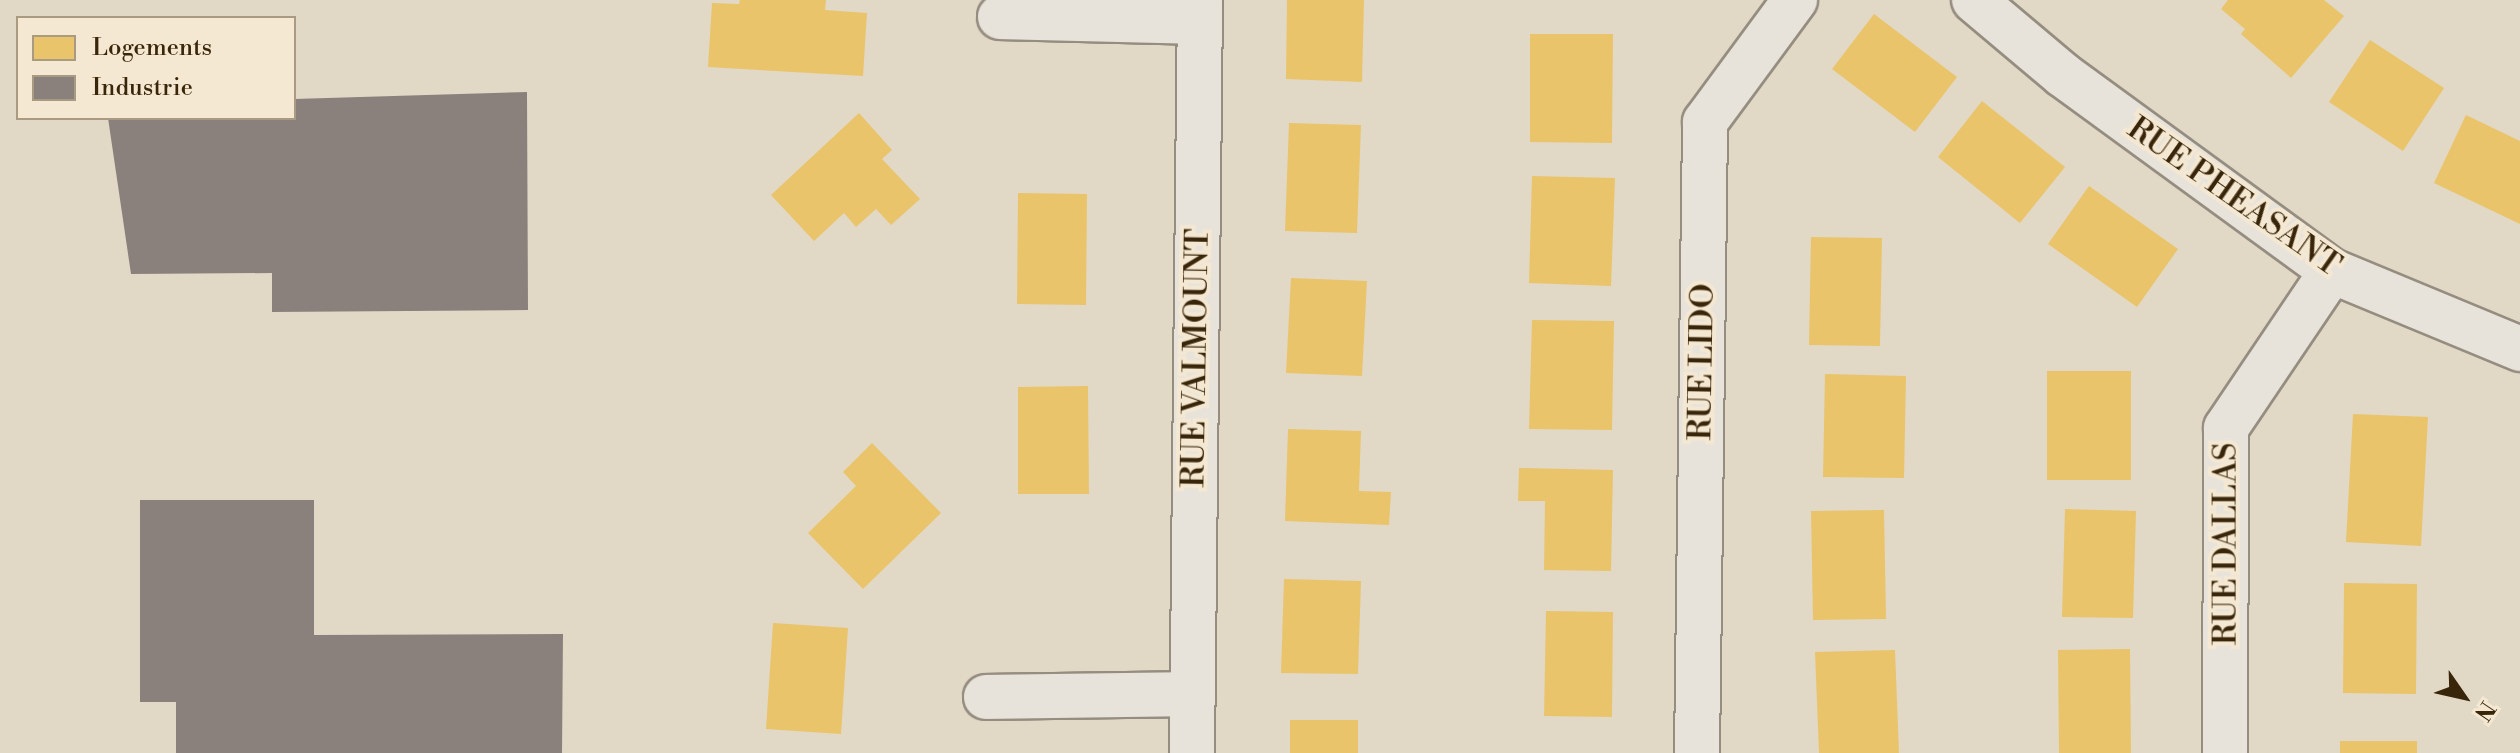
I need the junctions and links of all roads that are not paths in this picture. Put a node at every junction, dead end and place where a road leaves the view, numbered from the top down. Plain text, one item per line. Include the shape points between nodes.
1 (1795, 0) edge
2 (1974, 0) edge
3 (1200, 11) edge
4 (1000, 17) dead end
5 (2332, 271) junction
6 (2520, 349) edge
7 (1193, 694) junction
8 (986, 697) dead end
9 (1192, 753) edge
10 (1697, 753) edge
11 (2225, 753) edge

1 - 10 street, RUE LIDO via 1705,122
2 - 5 street, RUE PHEASANT via 2063,75
3 - 4 street, RUE VALMOUNT
3 - 7 street, RUE VALMOUNT
5 - 6 street, RUE PHEASANT
5 - 11 street, RUE DALLAS via 2226,428
7 - 8 street
7 - 9 street, RUE VALMOUNT

